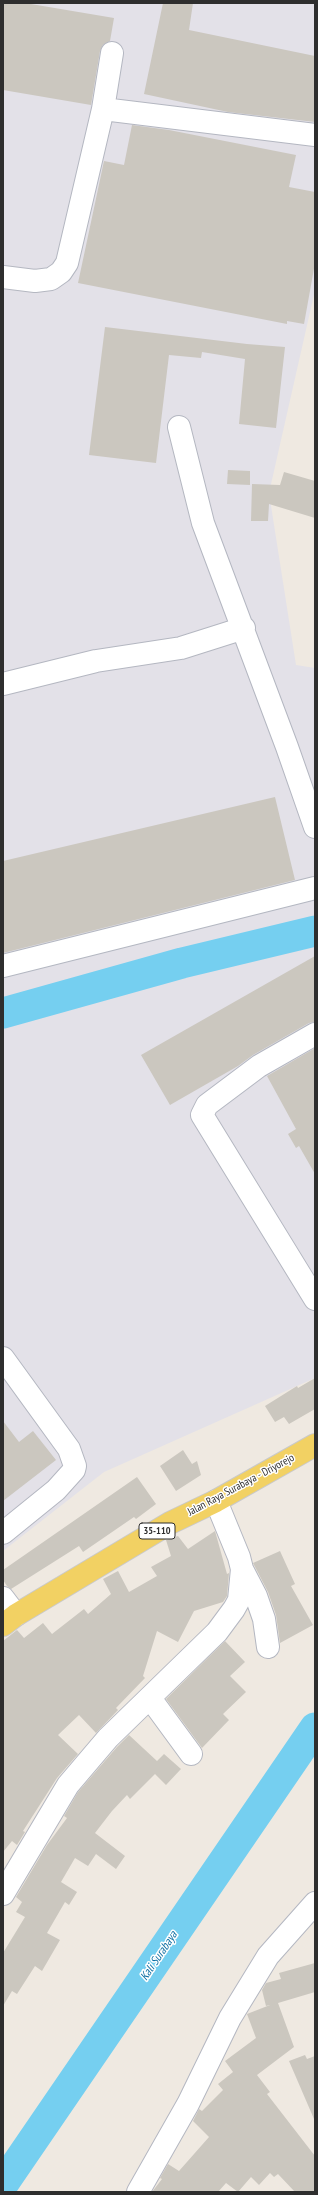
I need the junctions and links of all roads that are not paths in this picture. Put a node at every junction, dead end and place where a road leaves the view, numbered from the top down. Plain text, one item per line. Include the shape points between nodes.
1 (112, 53) dead end
2 (104, 109) junction
3 (315, 135) edge
4 (3, 277) edge
5 (179, 427) dead end
6 (244, 628) junction
7 (3, 684) edge
8 (315, 827) edge
9 (315, 888) edge
10 (3, 966) edge
11 (315, 1034) edge
12 (308, 1271) edge
13 (315, 1299) edge
14 (3, 1358) edge
15 (315, 1445) edge
16 (216, 1501) junction
17 (3, 1534) edge
18 (242, 1569) junction
19 (3, 1598) edge
20 (9, 1620) edge
21 (268, 1647) dead end
22 (150, 1698) junction
23 (191, 1754) dead end
24 (3, 1894) edge
25 (315, 1903) edge
26 (138, 2192) edge

1 - 2 street
2 - 3 street
2 - 4 street via 61,272 51,279 35,281
5 - 6 street via 203,523
6 - 7 street via 181,648 96,662
6 - 8 street
9 - 10 street
11 - 12 street via 259,1066 207,1105 202,1115
12 - 13 street
14 - 17 street via 69,1449 75,1466 56,1490
15 - 16 main road, Jalan Raya Surabaya - Driyorejo / 35-110
16 - 18 street
16 - 20 main road, Jalan Raya Surabaya - Driyorejo / 35-110 via 170,1523
18 - 21 street via 264,1619
18 - 22 street via 239,1600 228,1618
19 - 20 street
22 - 23 street
22 - 24 street via 108,1738 68,1785
25 - 26 street via 268,1956 234,2012 188,2104

